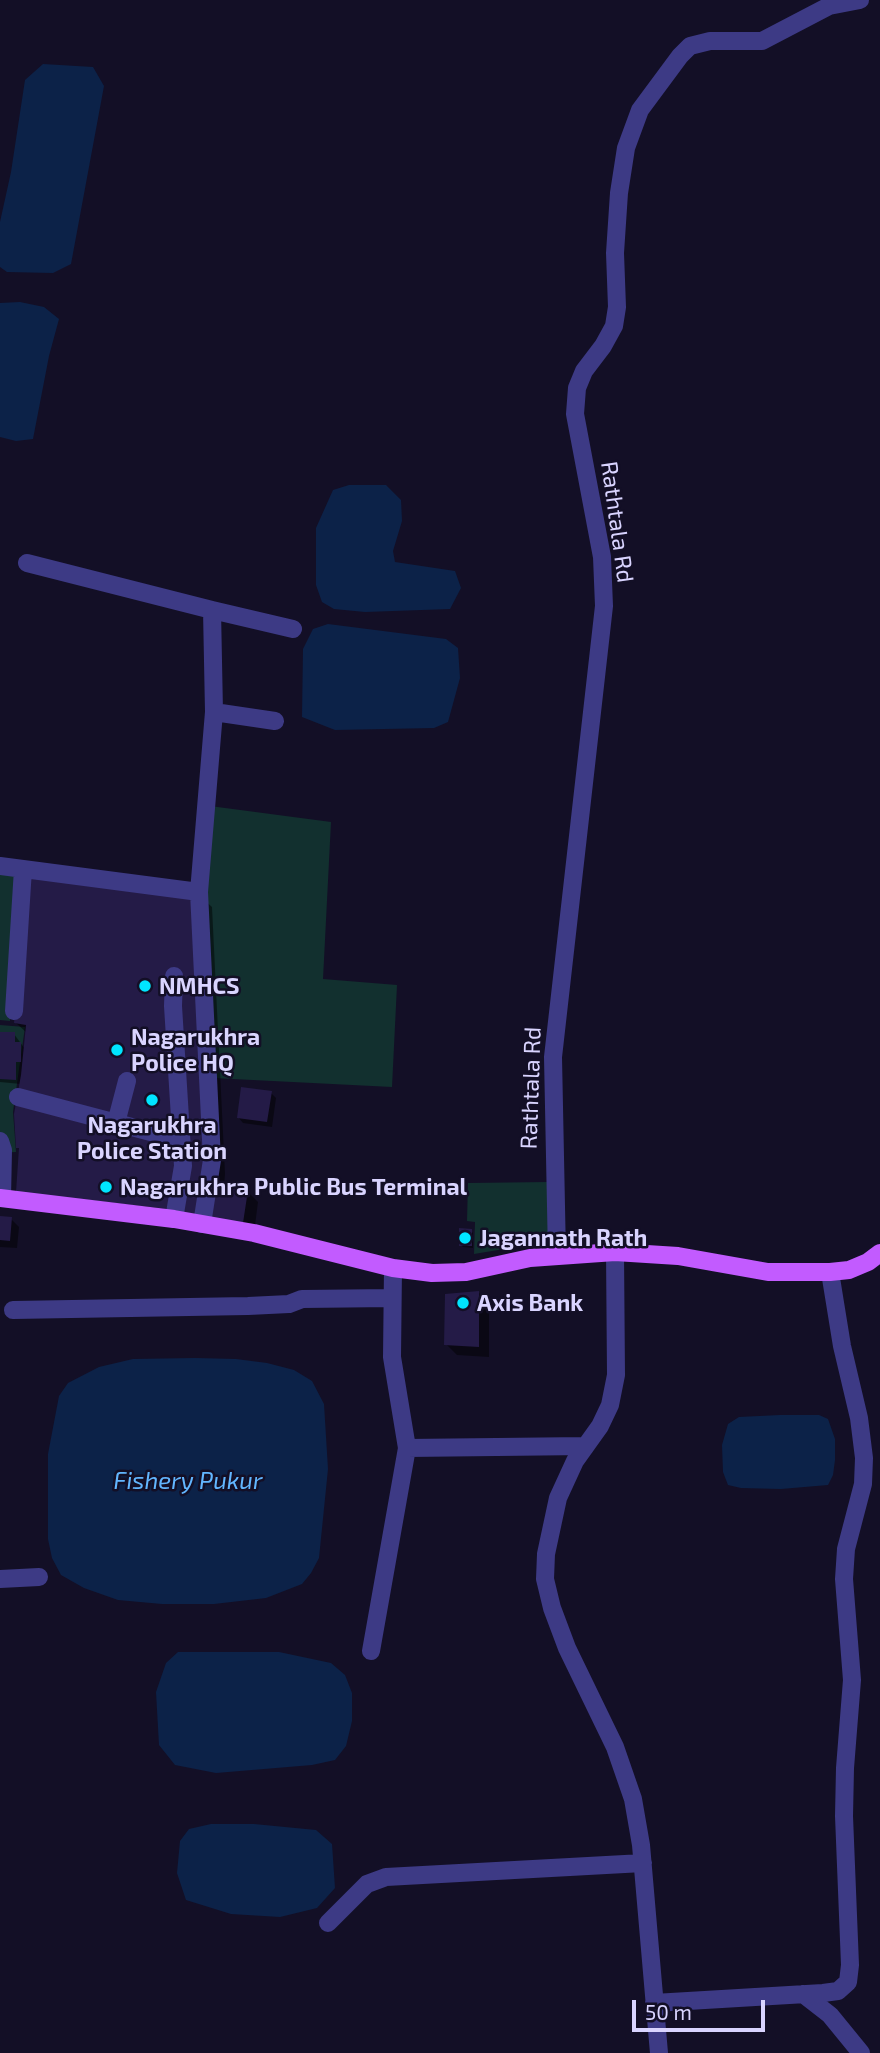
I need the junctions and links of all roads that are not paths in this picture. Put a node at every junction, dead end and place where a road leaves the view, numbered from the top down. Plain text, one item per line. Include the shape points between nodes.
1 (860, 0) edge
2 (27, 563) dead end
3 (212, 610) junction
4 (293, 629) dead end
5 (214, 712) junction
6 (275, 721) dead end
7 (0, 866) edge
8 (23, 869) junction
9 (199, 892) junction
10 (174, 976) dead end
11 (14, 1011) dead end
12 (127, 1081) dead end
13 (18, 1097) dead end
14 (116, 1123) junction
15 (181, 1140) junction
16 (0, 1141) edge
17 (1, 1198) edge
18 (174, 1219) junction
19 (202, 1224) junction
20 (615, 1252) junction
21 (880, 1253) edge
22 (556, 1256) junction
23 (393, 1268) junction
24 (830, 1272) junction
25 (392, 1298) junction
26 (13, 1310) dead end
27 (586, 1446) junction
28 (407, 1448) junction
29 (39, 1577) dead end
30 (0, 1579) edge
31 (371, 1651) dead end
32 (643, 1863) junction
33 (328, 1923) dead end
34 (803, 1994) junction
35 (654, 2003) junction
36 (659, 2053) edge
37 (861, 2053) edge

1 - 22 street, Rathtala Rd via 829,6 762,41 710,41 690,46 640,110 626,148 617,229 614,326 584,371 575,414 602,557 604,607 552,1057
2 - 3 street
3 - 4 street
3 - 5 street
5 - 6 street
5 - 9 street
7 - 8 street
8 - 9 street
8 - 11 street
9 - 19 street via 212,1160
10 - 15 street
12 - 14 street
13 - 14 street
14 - 15 street
15 - 18 street via 183,1166
16 - 17 street
17 - 18 main road
18 - 19 main road
19 - 23 main road
20 - 22 main road
20 - 24 main road via 678,1256 768,1272
20 - 27 street via 616,1375 610,1405
21 - 24 main road via 849,1270
22 - 23 main road via 466,1272
23 - 25 street
24 - 34 street via 864,1458 844,1579 852,1680 844,1816 850,1965 844,1988
25 - 26 street
25 - 28 street via 392,1357
27 - 28 street
27 - 32 street via 558,1498 545,1579 567,1648 615,1747 632,1799
28 - 31 street
29 - 30 street
32 - 33 street via 386,1877 367,1884
32 - 35 street
34 - 35 street
34 - 37 street via 830,2015
35 - 36 street

